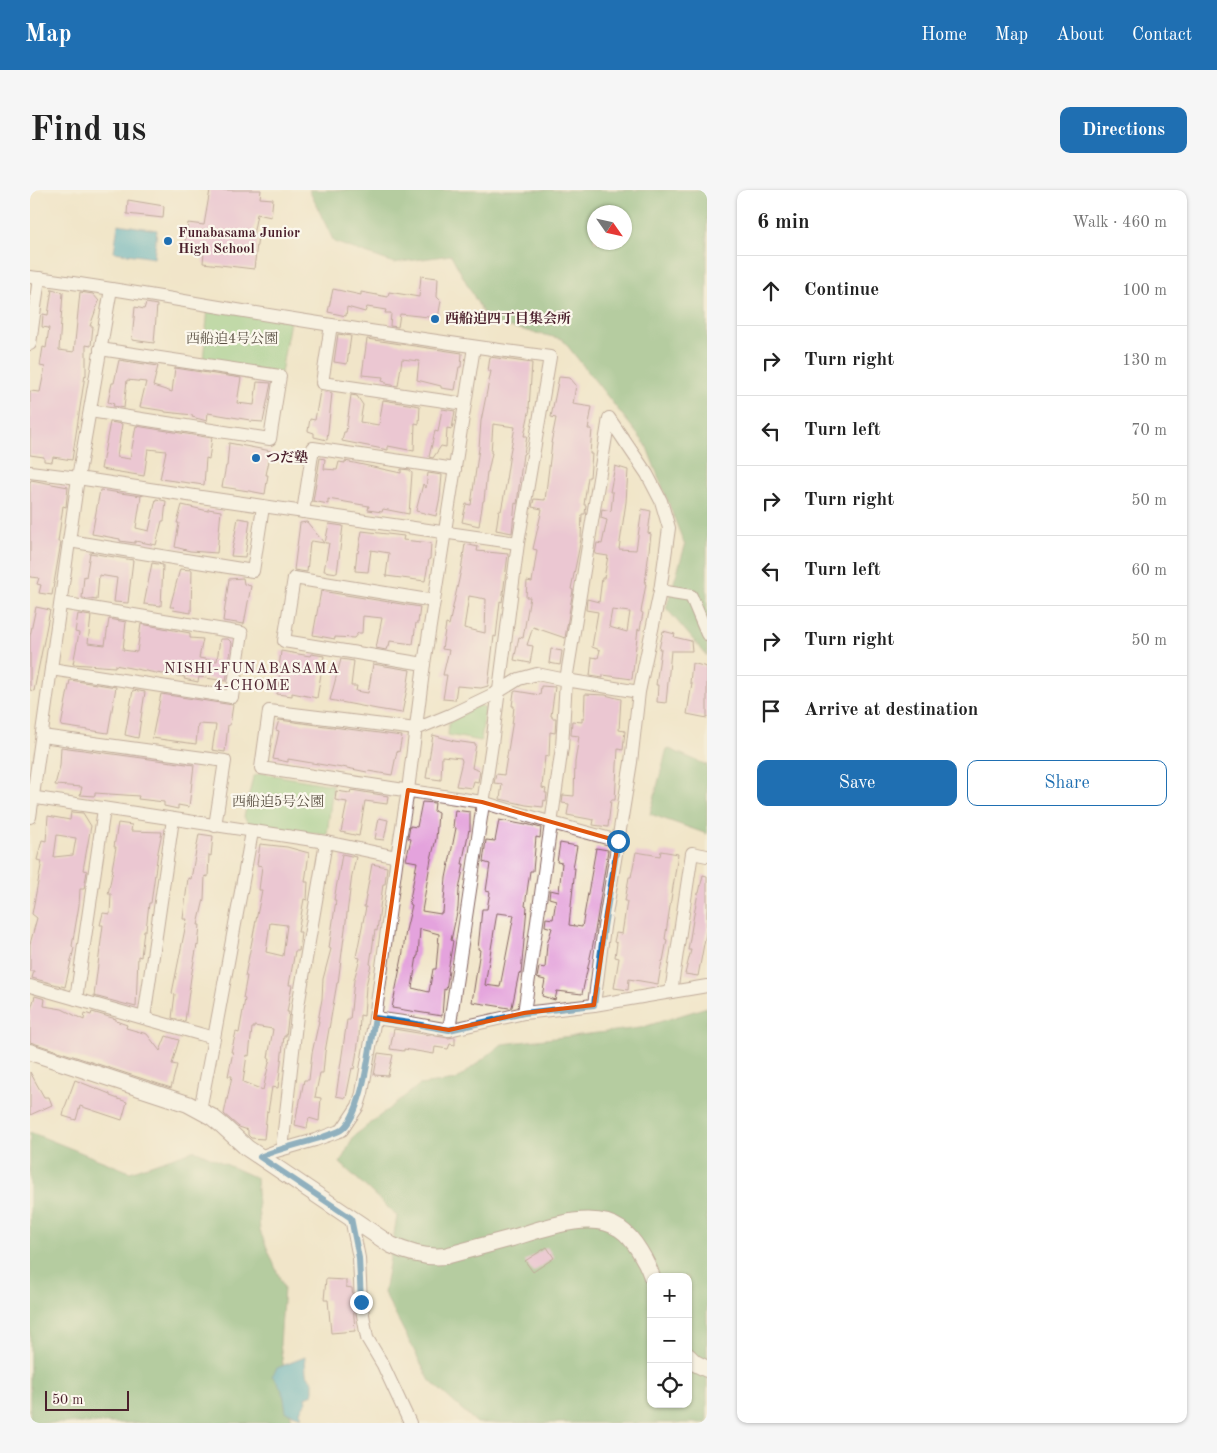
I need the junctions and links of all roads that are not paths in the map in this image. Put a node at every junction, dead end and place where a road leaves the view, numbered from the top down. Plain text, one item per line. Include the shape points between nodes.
1 (35, 278) edge
2 (111, 289) junction
3 (331, 325) junction
4 (30, 344) edge
5 (474, 347) junction
6 (100, 348) junction
7 (465, 404) junction
8 (90, 411) junction
9 (455, 468) junction
10 (30, 472) edge
11 (78, 478) junction
12 (263, 506) junction
13 (303, 512) junction
14 (445, 532) junction
15 (69, 541) junction
16 (518, 543) junction
17 (660, 591) junction
18 (434, 601) junction
19 (61, 602) junction
20 (707, 634) edge
21 (424, 664) junction
22 (51, 669) junction
23 (566, 680) junction
24 (498, 692) junction
25 (639, 692) junction
26 (416, 729) junction
27 (42, 736) junction
28 (408, 790) junction
29 (31, 798) edge
30 (482, 802) junction
31 (104, 809) junction
32 (30, 817) edge
33 (173, 819) junction
34 (552, 823) junction
35 (215, 826) junction
36 (252, 832) junction
37 (618, 841) junction
38 (326, 842) junction
39 (707, 856) edge
40 (396, 857) junction
41 (30, 986) edge
42 (707, 986) edge
43 (671, 992) junction
44 (76, 999) junction
45 (594, 1005) junction
46 (524, 1013) junction
47 (144, 1018) junction
48 (375, 1018) junction
49 (449, 1030) junction
50 (214, 1038) junction
51 (30, 1052) edge
52 (200, 1110) junction
53 (282, 1149) junction
54 (260, 1157) junction
55 (351, 1218) junction
56 (651, 1273) edge
57 (692, 1359) edge
58 (707, 1369) edge
59 (410, 1423) edge

1 - 2 street
1 - 4 street
2 - 3 street
2 - 6 street
3 - 5 street
3 - 7 street via 322,383
5 - 7 street
5 - 16 street via 550,357
6 - 8 street
6 - 8 street via 280,376 270,439
7 - 9 street
8 - 11 street
9 - 13 street via 313,448
9 - 14 street
10 - 11 street
11 - 12 street
11 - 15 street
12 - 13 street
12 - 15 street via 253,571
13 - 14 street
14 - 16 street
14 - 18 street
15 - 19 street
16 - 24 street
17 - 20 street via 691,596
17 - 23 street via 669,528 661,501 647,474 610,418
17 - 25 street
18 - 21 street
18 - 21 street via 294,578 284,641
19 - 22 street
19 - 22 street via 242,633 232,697
21 - 26 street
22 - 27 street
23 - 24 street via 537,674 520,679
23 - 25 street
23 - 34 street via 562,747
24 - 26 street
24 - 30 street
25 - 37 street
26 - 28 street
26 - 28 street via 270,711 261,768
27 - 29 street
27 - 35 street via 225,761
28 - 30 street
28 - 40 street
29 - 31 street
29 - 32 street
30 - 34 street
30 - 49 street
31 - 33 street
31 - 44 street
33 - 35 street
33 - 47 street
34 - 37 street
34 - 46 street
35 - 36 street
36 - 38 street
36 - 50 street
37 - 45 street
38 - 40 street
38 - 53 street via 298,1006
39 - 43 street via 692,853
40 - 48 street
41 - 44 street
42 - 43 street
43 - 45 street
44 - 47 street
45 - 46 street
46 - 49 street
47 - 50 street
48 - 49 street
48 - 53 street via 362,1093 358,1106 342,1130
50 - 52 street
51 - 52 street via 185,1102
52 - 54 street
53 - 54 street
54 - 55 street
55 - 56 street via 404,1251 438,1257 565,1223 604,1222 620,1228 629,1237
55 - 59 street via 359,1258 367,1338
57 - 58 street

